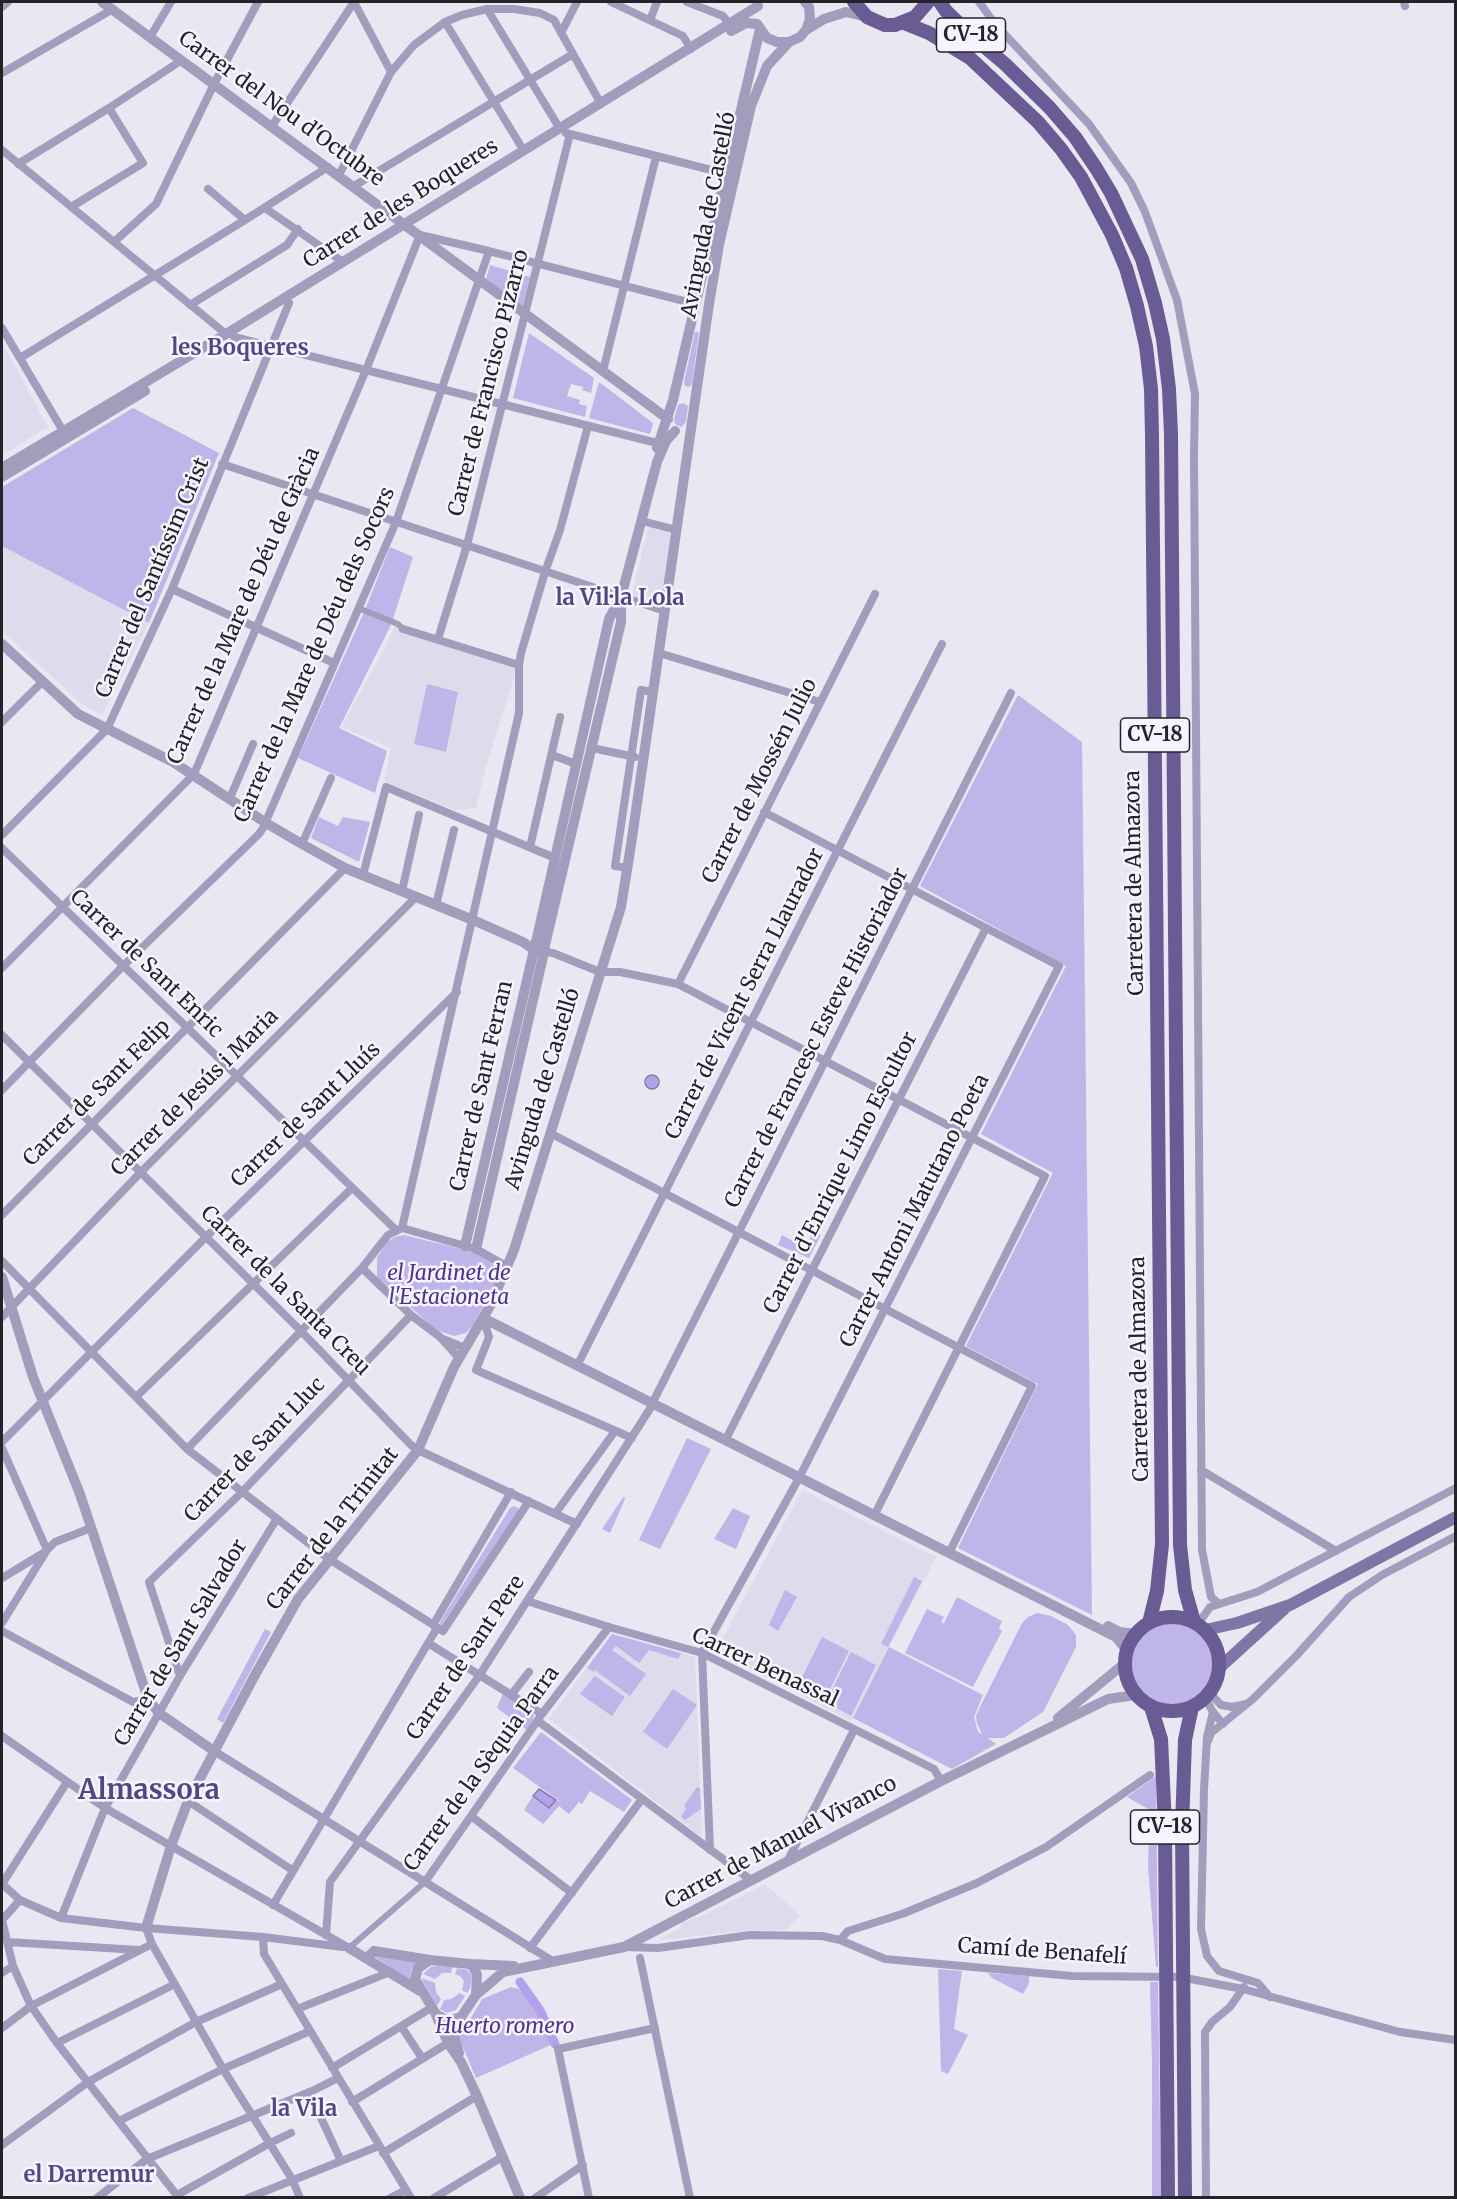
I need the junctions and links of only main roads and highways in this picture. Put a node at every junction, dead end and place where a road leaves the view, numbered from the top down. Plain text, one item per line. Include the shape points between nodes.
1 (854, 2) edge
2 (928, 2) edge
3 (940, 2) edge
4 (904, 23) junction
5 (1455, 1516) edge
6 (1290, 1605) junction
7 (1149, 1623) junction
8 (1199, 1625) junction
9 (1218, 1669) junction
10 (1151, 1707) junction
11 (1192, 1707) junction
12 (1168, 2198) edge
13 (1185, 2198) edge

1 - 4 main road, CV-18 via 867,17 885,25
2 - 4 main road, CV-18
3 - 8 main road, Carretera de Almazora / CV-18 via 1075,136 1127,224 1145,270 1163,339 1171,446 1180,1545 1185,1590
4 - 7 main road, Carretera de Almazora / CV-18 via 970,58 1061,149 1112,235 1137,306 1146,346 1152,436 1162,1544
5 - 6 main road
6 - 8 main road via 1237,1623
6 - 9 main road
7 - 8 main road via 1171,1617
7 - 10 main road via 1136,1634 1126,1657 1127,1680 1136,1695
8 - 9 main road, CV-18 via 1219,1655
9 - 11 main road via 1207,1695
10 - 11 main road via 1172,1712
10 - 12 main road, CV-18 via 1161,1739 1165,1826
11 - 13 main road, CV-18 via 1185,1750 1182,1827

